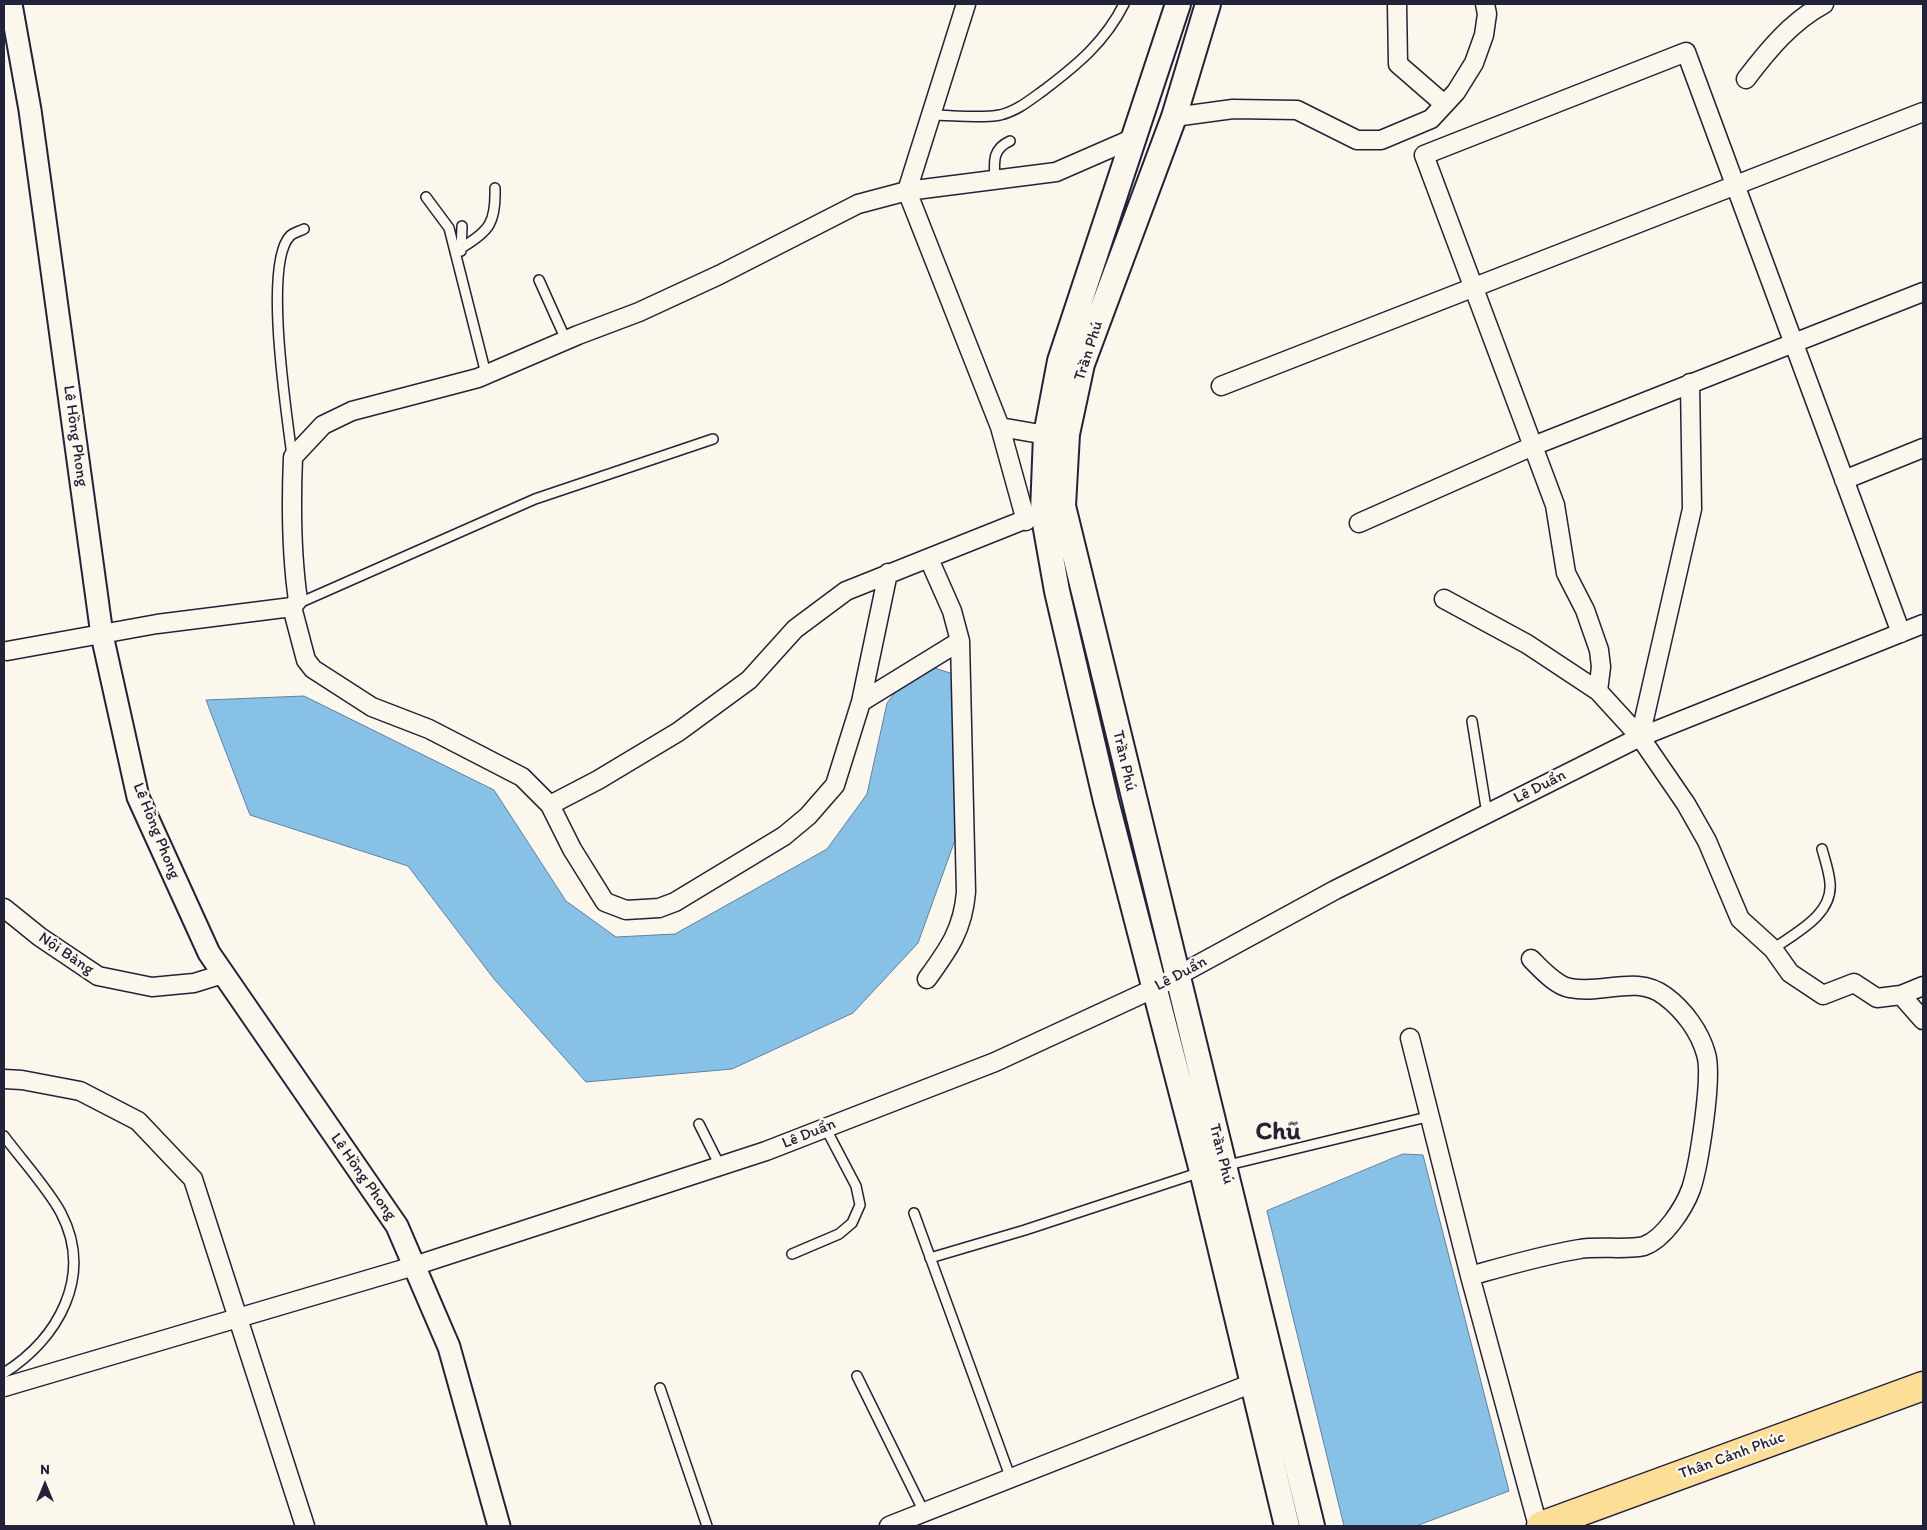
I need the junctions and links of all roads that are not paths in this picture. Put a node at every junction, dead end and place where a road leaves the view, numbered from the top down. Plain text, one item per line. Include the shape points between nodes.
1 (11, 4) edge
2 (966, 4) edge
3 (1124, 4) edge
4 (1178, 4) edge
5 (1208, 4) edge
6 (1397, 4) edge
7 (1485, 4) edge
8 (1824, 4) edge
9 (1746, 79) dead end
10 (1444, 104) junction
11 (1923, 112) edge
12 (931, 115) junction
13 (1174, 117) junction
14 (1134, 138) junction
15 (1010, 141) dead end
16 (995, 180) junction
17 (1736, 185) junction
18 (495, 188) dead end
19 (907, 190) junction
20 (426, 197) dead end
21 (462, 226) dead end
22 (304, 229) dead end
23 (461, 248) junction
24 (460, 270) junction
25 (540, 280) dead end
26 (1473, 288) junction
27 (1923, 292) edge
28 (566, 340) junction
29 (1793, 342) junction
30 (486, 374) junction
31 (1690, 382) junction
32 (1221, 386) dead end
33 (1000, 427) junction
34 (1057, 435) junction
35 (713, 439) dead end
36 (1533, 446) junction
37 (1923, 448) edge
38 (292, 456) junction
39 (1844, 480) junction
40 (1044, 513) junction
41 (1359, 523) dead end
42 (929, 559) junction
43 (888, 573) junction
44 (1444, 599) dead end
45 (294, 606) junction
46 (1923, 624) edge
47 (1901, 633) junction
48 (102, 635) junction
49 (960, 641) junction
50 (7, 651) dead end
51 (1598, 691) junction
52 (861, 702) junction
53 (1472, 721) dead end
54 (1640, 737) junction
55 (550, 805) junction
56 (1487, 814) junction
57 (1822, 849) dead end
58 (4, 908) edge
59 (1773, 949) junction
60 (1531, 960) dead end
61 (223, 974) junction
62 (1177, 976) junction
63 (927, 979) dead end
64 (1923, 986) edge
65 (1154, 988) junction
66 (1901, 995) junction
67 (1923, 1020) edge
68 (1410, 1038) dead end
69 (4, 1079) edge
70 (1423, 1118) dead end
71 (699, 1124) dead end
72 (825, 1127) junction
73 (4, 1136) edge
74 (720, 1166) junction
75 (1213, 1169) junction
76 (914, 1213) dead end
77 (792, 1254) dead end
78 (930, 1258) junction
79 (414, 1266) junction
80 (1470, 1276) junction
81 (240, 1317) junction
82 (4, 1373) edge
83 (1276, 1374) junction
84 (856, 1376) dead end
85 (1254, 1383) junction
86 (1923, 1386) edge
87 (4, 1387) edge
88 (660, 1388) dead end
89 (1011, 1479) junction
90 (924, 1512) junction
91 (305, 1526) edge
92 (499, 1526) edge
93 (707, 1526) edge
94 (888, 1526) edge
95 (1287, 1526) edge
96 (1312, 1526) edge
97 (1540, 1526) edge

1 - 48 street, Lê Hồng Phong via 30,110
2 - 12 street
3 - 12 lane via 1096,48 1025,104 1000,115
4 - 14 main road, Trần Phú
5 - 13 main road, Trần Phú
6 - 10 street via 1398,64
7 - 10 street via 1484,35 1474,63 1456,92
8 - 9 street via 1774,43
10 - 13 street via 1431,119 1371,142 1357,140 1297,110 1233,109
11 - 17 street
12 - 19 street
13 - 34 main road, Trần Phú
14 - 16 street via 1056,172
14 - 34 main road, Trần Phú via 1060,361
15 - 16 lane via 997,150
16 - 19 street
17 - 26 street
17 - 26 street via 1686,52 1432,151 1424,155
17 - 29 street
18 - 23 lane via 488,228
19 - 28 street via 858,204 666,300
19 - 33 street, Trần Phú
20 - 24 lane via 449,228
21 - 23 lane
22 - 38 lane via 291,235 281,255 278,274 281,367
23 - 24 lane
24 - 30 lane
25 - 28 lane
26 - 32 street
26 - 36 street
27 - 29 street
28 - 30 street
29 - 31 street
29 - 39 street
30 - 38 street via 352,411 323,425
31 - 36 street
31 - 54 street via 1692,509
33 - 34 street
33 - 40 street, Trần Phú
34 - 40 main road, Trần Phú
35 - 45 lane via 535,498
36 - 41 street
36 - 51 street via 1555,505 1566,573 1585,610 1599,650
37 - 39 street
38 - 45 street
39 - 47 street
40 - 42 street
40 - 62 main road, Trần Phú
40 - 65 main road, Trần Phú via 1057,591
42 - 43 street
42 - 49 street via 952,611
43 - 52 street
43 - 55 street via 846,591 814,613 777,646 750,680 678,732
44 - 51 street via 1527,644
45 - 48 street via 157,624
45 - 55 street via 306,660 320,676 372,706 429,730 522,777
46 - 47 street, Lê Duẩn
47 - 54 street, Lê Duẩn
48 - 50 street
48 - 61 street, Lê Hồng Phong via 138,797 209,953
49 - 52 street
49 - 63 street via 965,907 952,945
51 - 54 street
52 - 55 street via 835,785 808,816 760,853 659,908 626,910 605,902 572,849
53 - 56 lane
54 - 56 street, Lê Duẩn
54 - 59 street via 1703,834 1740,919
56 - 62 street, Lê Duẩn via 1335,890
57 - 59 lane via 1830,882 1825,907 1818,916
58 - 61 street, Nội Bàng via 98,976 152,987 194,983
59 - 66 street via 1790,973 1823,994 1854,983 1878,998
60 - 80 street via 1569,988 1634,984 1665,996 1686,1015 1706,1054 1708,1070 1698,1154 1691,1189 1680,1211 1662,1232 1643,1246 1582,1248
61 - 79 street, Lê Hồng Phong via 397,1226
62 - 65 street, Lê Duẩn
62 - 75 main road, Trần Phú
64 - 66 street
65 - 72 street, Lê Duẩn via 995,1062
65 - 75 main road, Trần Phú
66 - 67 street
68 - 80 street
69 - 81 street via 80,1091 138,1121 193,1179
70 - 75 lane
71 - 74 lane
72 - 74 street, Lê Duẩn
72 - 77 lane via 856,1186 860,1204 852,1223 839,1234
73 - 82 lane via 61,1212 72,1249 73,1269 62,1316 21,1362
74 - 79 street, Lê Duẩn
75 - 78 lane
75 - 83 main road, Trần Phú
75 - 85 main road, Trần Phú
76 - 78 lane
78 - 89 lane
79 - 81 street, Lê Duẩn
79 - 92 street, Lê Hồng Phong via 449,1347
80 - 97 street
81 - 87 street, Lê Duẩn
81 - 91 street
83 - 85 street
83 - 96 main road, Trần Phú
84 - 90 lane
85 - 89 street
85 - 95 main road, Trần Phú
86 - 97 highway, Thân Cảnh Phúc
88 - 93 lane
89 - 90 street
90 - 94 street

